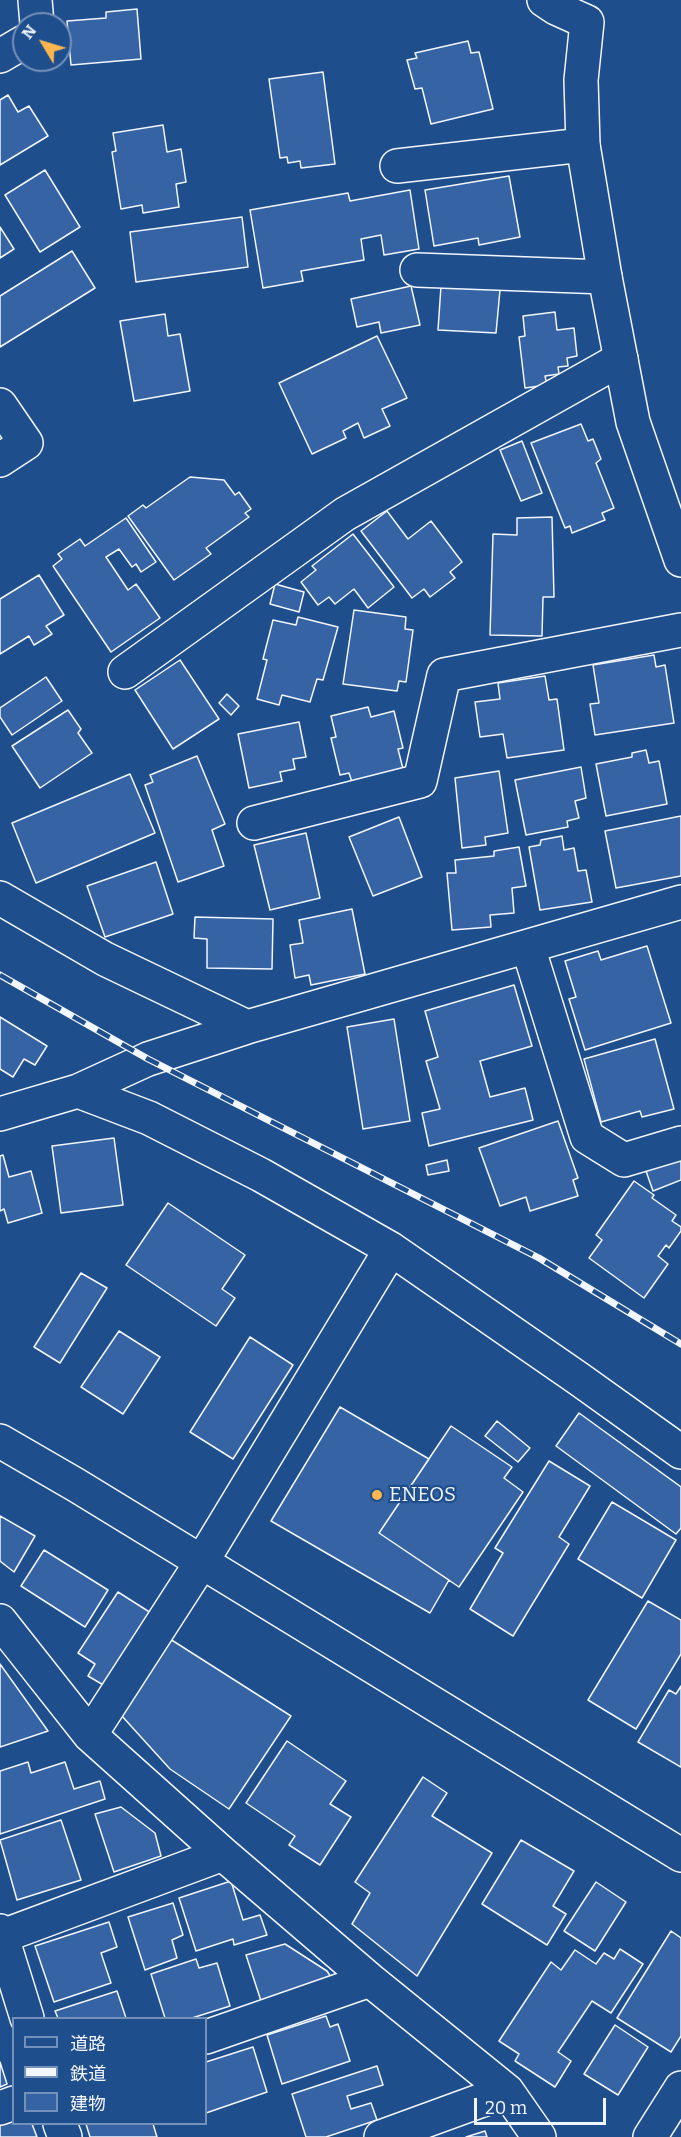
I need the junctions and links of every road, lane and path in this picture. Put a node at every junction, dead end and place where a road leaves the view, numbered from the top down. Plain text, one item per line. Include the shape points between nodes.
1 (544, 0) edge
2 (589, 11) edge
3 (583, 145) junction
4 (397, 166) dead end
5 (417, 270) dead end
6 (605, 277) junction
7 (621, 359) junction
8 (0, 405) edge
9 (0, 460) edge
10 (681, 560) edge
11 (681, 630) edge
12 (125, 672) dead end
13 (254, 823) dead end
14 (0, 898) edge
15 (681, 902) edge
16 (528, 947) junction
17 (247, 1027) junction
18 (78, 1091) junction
19 (0, 1114) edge
20 (681, 1143) edge
21 (391, 1249) junction
22 (0, 1441) edge
23 (681, 1452) edge
24 (201, 1563) junction
25 (0, 1621) edge
26 (90, 1735) junction
27 (223, 1854) junction
28 (681, 1855) edge
29 (1, 1935) edge
30 (370, 1980) junction
31 (26, 2017) edge
32 (207, 2037) edge
33 (681, 2088) edge
34 (507, 2091) junction
35 (381, 2137) edge
36 (539, 2137) edge
37 (650, 2137) edge

1 - 2 street via 556,8
2 - 3 street via 581,80
3 - 4 street
3 - 6 street
5 - 6 street
6 - 7 street
7 - 10 street via 633,422
7 - 12 street via 345,513
8 - 9 street via 26,443
11 - 13 street via 444,675 420,781
14 - 17 street via 105,959
15 - 16 street
16 - 17 street
16 - 20 street via 587,1137 624,1160
17 - 18 street via 148,1059
18 - 19 street
18 - 21 street via 149,1118 261,1175
21 - 23 street
21 - 24 street
22 - 24 street
24 - 26 street
24 - 28 street
25 - 26 street
26 - 27 street
27 - 29 street
27 - 30 street
29 - 31 street
30 - 32 street
30 - 34 street
33 - 37 street
34 - 35 street
34 - 36 street

